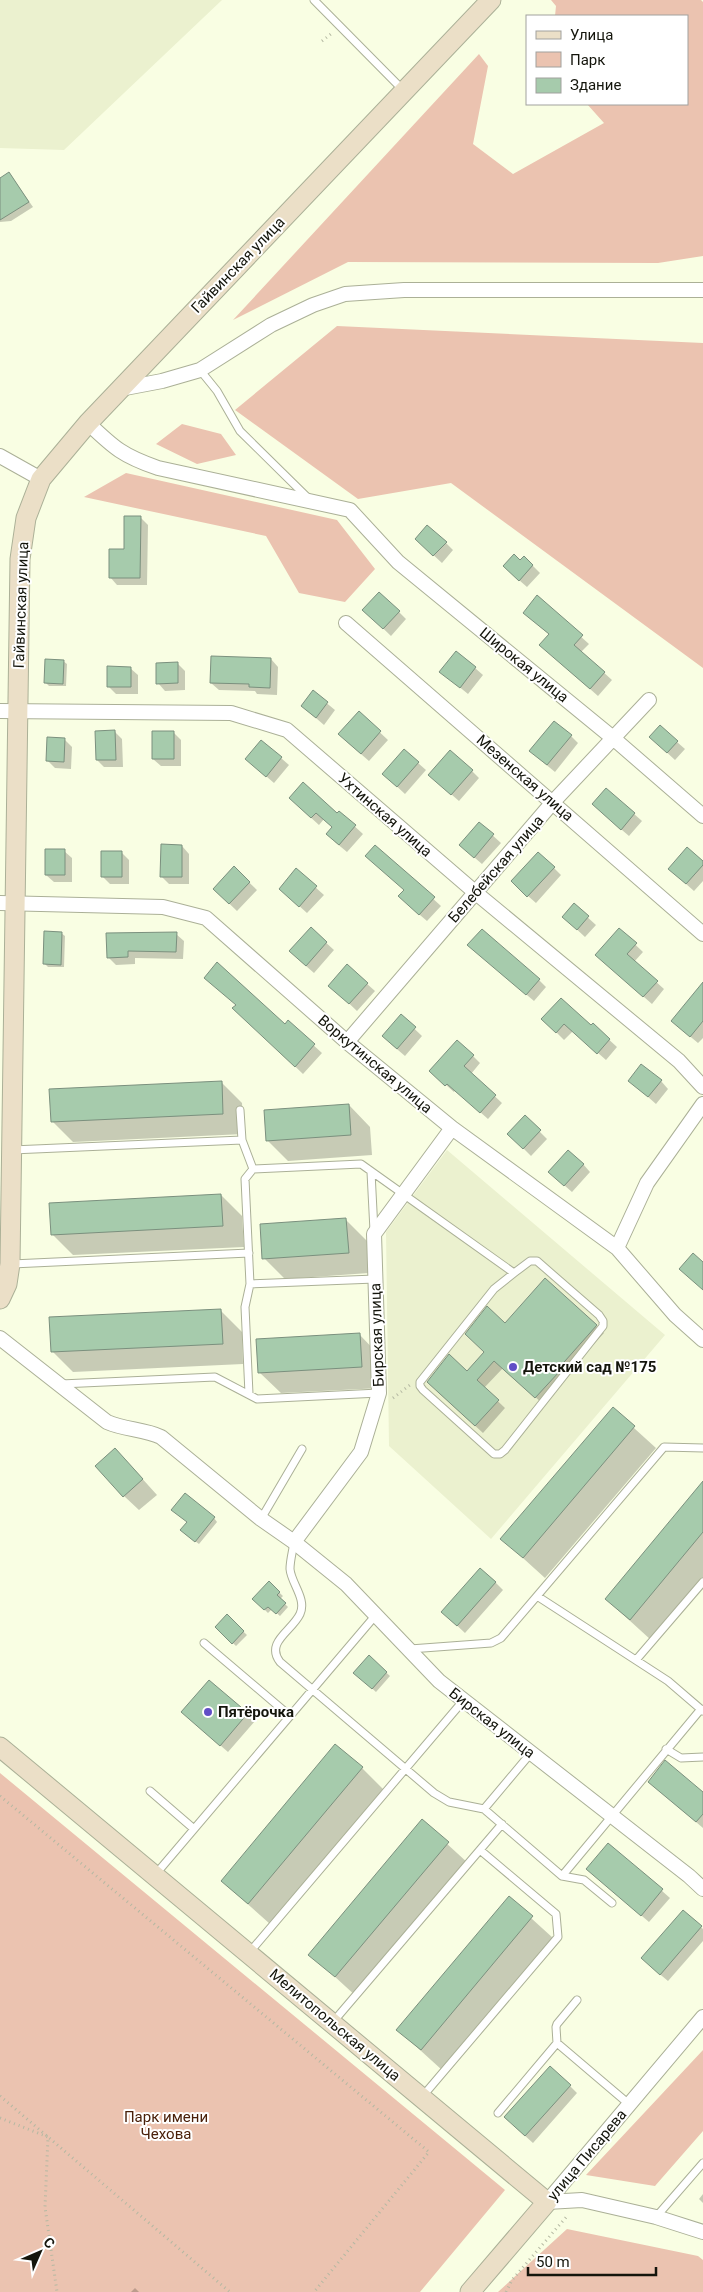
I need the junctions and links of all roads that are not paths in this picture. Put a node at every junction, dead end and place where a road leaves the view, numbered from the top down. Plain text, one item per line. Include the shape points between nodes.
1 (314, 0) edge
2 (491, 0) edge
3 (404, 91) junction
4 (703, 290) edge
5 (200, 370) junction
6 (120, 389) junction
7 (88, 423) junction
8 (0, 456) edge
9 (41, 479) junction
10 (312, 502) junction
11 (346, 622) dead end
12 (649, 700) dead end
13 (9, 711) edge
14 (613, 738) junction
15 (553, 802) junction
16 (703, 816) edge
17 (476, 893) junction
18 (7, 903) edge
19 (703, 934) edge
20 (347, 1042) junction
21 (703, 1087) edge
22 (703, 1104) edge
23 (240, 1110) dead end
24 (452, 1128) junction
25 (242, 1140) junction
26 (12, 1150) junction
27 (253, 1169) junction
28 (371, 1172) junction
29 (403, 1195) junction
30 (374, 1234) junction
31 (617, 1248) junction
32 (249, 1253) junction
33 (10, 1264) junction
34 (514, 1273) junction
35 (375, 1278) junction
36 (250, 1284) junction
37 (0, 1300) edge
38 (0, 1338) edge
39 (703, 1340) edge
40 (58, 1384) junction
41 (249, 1394) junction
42 (384, 1396) junction
43 (703, 1448) edge
44 (302, 1449) dead end
45 (261, 1519) junction
46 (294, 1542) junction
47 (703, 1582) edge
48 (537, 1596) junction
49 (375, 1616) junction
50 (204, 1643) dead end
51 (407, 1650) junction
52 (636, 1660) junction
53 (313, 1689) junction
54 (463, 1701) junction
55 (702, 1710) edge
56 (290, 1716) junction
57 (0, 1747) edge
58 (666, 1750) junction
59 (531, 1753) junction
60 (703, 1757) edge
61 (406, 1769) junction
62 (150, 1791) dead end
63 (484, 1808) junction
64 (611, 1815) junction
65 (502, 1824) junction
66 (194, 1829) junction
67 (480, 1850) junction
68 (154, 1875) junction
69 (562, 1876) junction
70 (703, 1889) edge
71 (612, 1903) dead end
72 (248, 1953) junction
73 (577, 2000) dead end
74 (703, 2017) edge
75 (332, 2023) junction
76 (557, 2043) junction
77 (422, 2097) junction
78 (630, 2104) junction
79 (498, 2113) dead end
80 (703, 2163) edge
81 (547, 2202) junction
82 (656, 2217) junction
83 (703, 2232) edge
84 (470, 2292) edge

1 - 3 lane
2 - 3 main road, Гайвинская улица
3 - 6 main road, Гайвинская улица
4 - 5 street via 404,290 345,294 271,325
5 - 6 street
5 - 10 lane via 218,391 240,431
6 - 7 main road, Гайвинская улица
7 - 9 main road, Гайвинская улица
7 - 10 street via 122,454 138,461
8 - 9 street
9 - 13 main road, Гайвинская улица via 26,518 20,559
10 - 14 street, Широкая улица via 350,510 398,562
11 - 15 street, Мезенская улица
12 - 14 street, Белебейская улица
13 - 17 street, Ухтинская улица via 231,713 286,730
13 - 18 main road, Гайвинская улица
14 - 15 street, Белебейская улица
14 - 16 street, Широкая улица
15 - 17 street, Белебейская улица
15 - 19 street, Мезенская улица
17 - 20 street, Белебейская улица
17 - 21 street, Ухтинская улица via 679,1061
18 - 20 street, Воркутинская улица via 163,907 206,918
18 - 26 main road, Гайвинская улица
20 - 24 street, Воркутинская улица
22 - 31 street via 647,1183
23 - 25 lane
24 - 29 street
24 - 31 street, Воркутинская улица
25 - 26 lane
25 - 27 lane
26 - 33 main road, Гайвинская улица
27 - 28 lane via 361,1164
27 - 32 lane via 245,1179
28 - 29 lane
28 - 30 lane
29 - 30 street
29 - 34 lane
30 - 35 street, Бирская улица
31 - 39 street, Воркутинская улица via 674,1315
32 - 33 lane
32 - 36 lane
33 - 37 main road, Гайвинская улица
34 - 34 lane via 494,1289 420,1383 423,1390 494,1454 505,1450 604,1326 599,1315 537,1261 530,1261
35 - 36 lane
35 - 42 street, Бирская улица
36 - 41 lane via 245,1307
38 - 40 street, Бирская улица
40 - 41 lane via 215,1377
40 - 45 street, Бирская улица via 108,1422 161,1437
41 - 42 lane via 257,1398
42 - 46 street, Бирская улица via 361,1452
43 - 48 lane via 664,1447
44 - 45 lane
45 - 46 street, Бирская улица
46 - 49 street, Бирская улица via 346,1584
46 - 53 lane via 290,1570 302,1606 301,1613 274,1647 275,1654
47 - 52 lane
48 - 51 lane via 501,1638 490,1643
48 - 52 lane
49 - 51 street, Бирская улица
49 - 53 lane
50 - 56 lane
51 - 54 street, Бирская улица
52 - 55 lane via 668,1681
53 - 56 lane
53 - 61 lane
54 - 59 street, Бирская улица
54 - 61 lane
55 - 58 lane
56 - 66 lane
57 - 68 main road, Мелитопольская улица
58 - 60 lane via 681,1758
58 - 64 lane
59 - 63 lane
59 - 64 street, Бирская улица
61 - 63 lane via 442,1798
61 - 72 lane
62 - 66 lane
63 - 65 lane
64 - 69 lane
64 - 70 street, Бирская улица
65 - 67 lane
65 - 69 lane
66 - 68 lane
67 - 75 lane
67 - 77 lane via 556,1914 558,1938
68 - 72 main road, Мелитопольская улица
69 - 71 lane via 584,1880
72 - 75 main road, Мелитопольская улица
73 - 76 lane via 557,2024
74 - 78 street, улица Писарева
75 - 77 main road, Мелитопольская улица
76 - 78 lane
76 - 79 lane
77 - 81 main road, Мелитопольская улица
78 - 81 street, улица Писарева
80 - 82 lane
81 - 82 street via 582,2200
81 - 84 main road, улица Писарева
82 - 83 street

